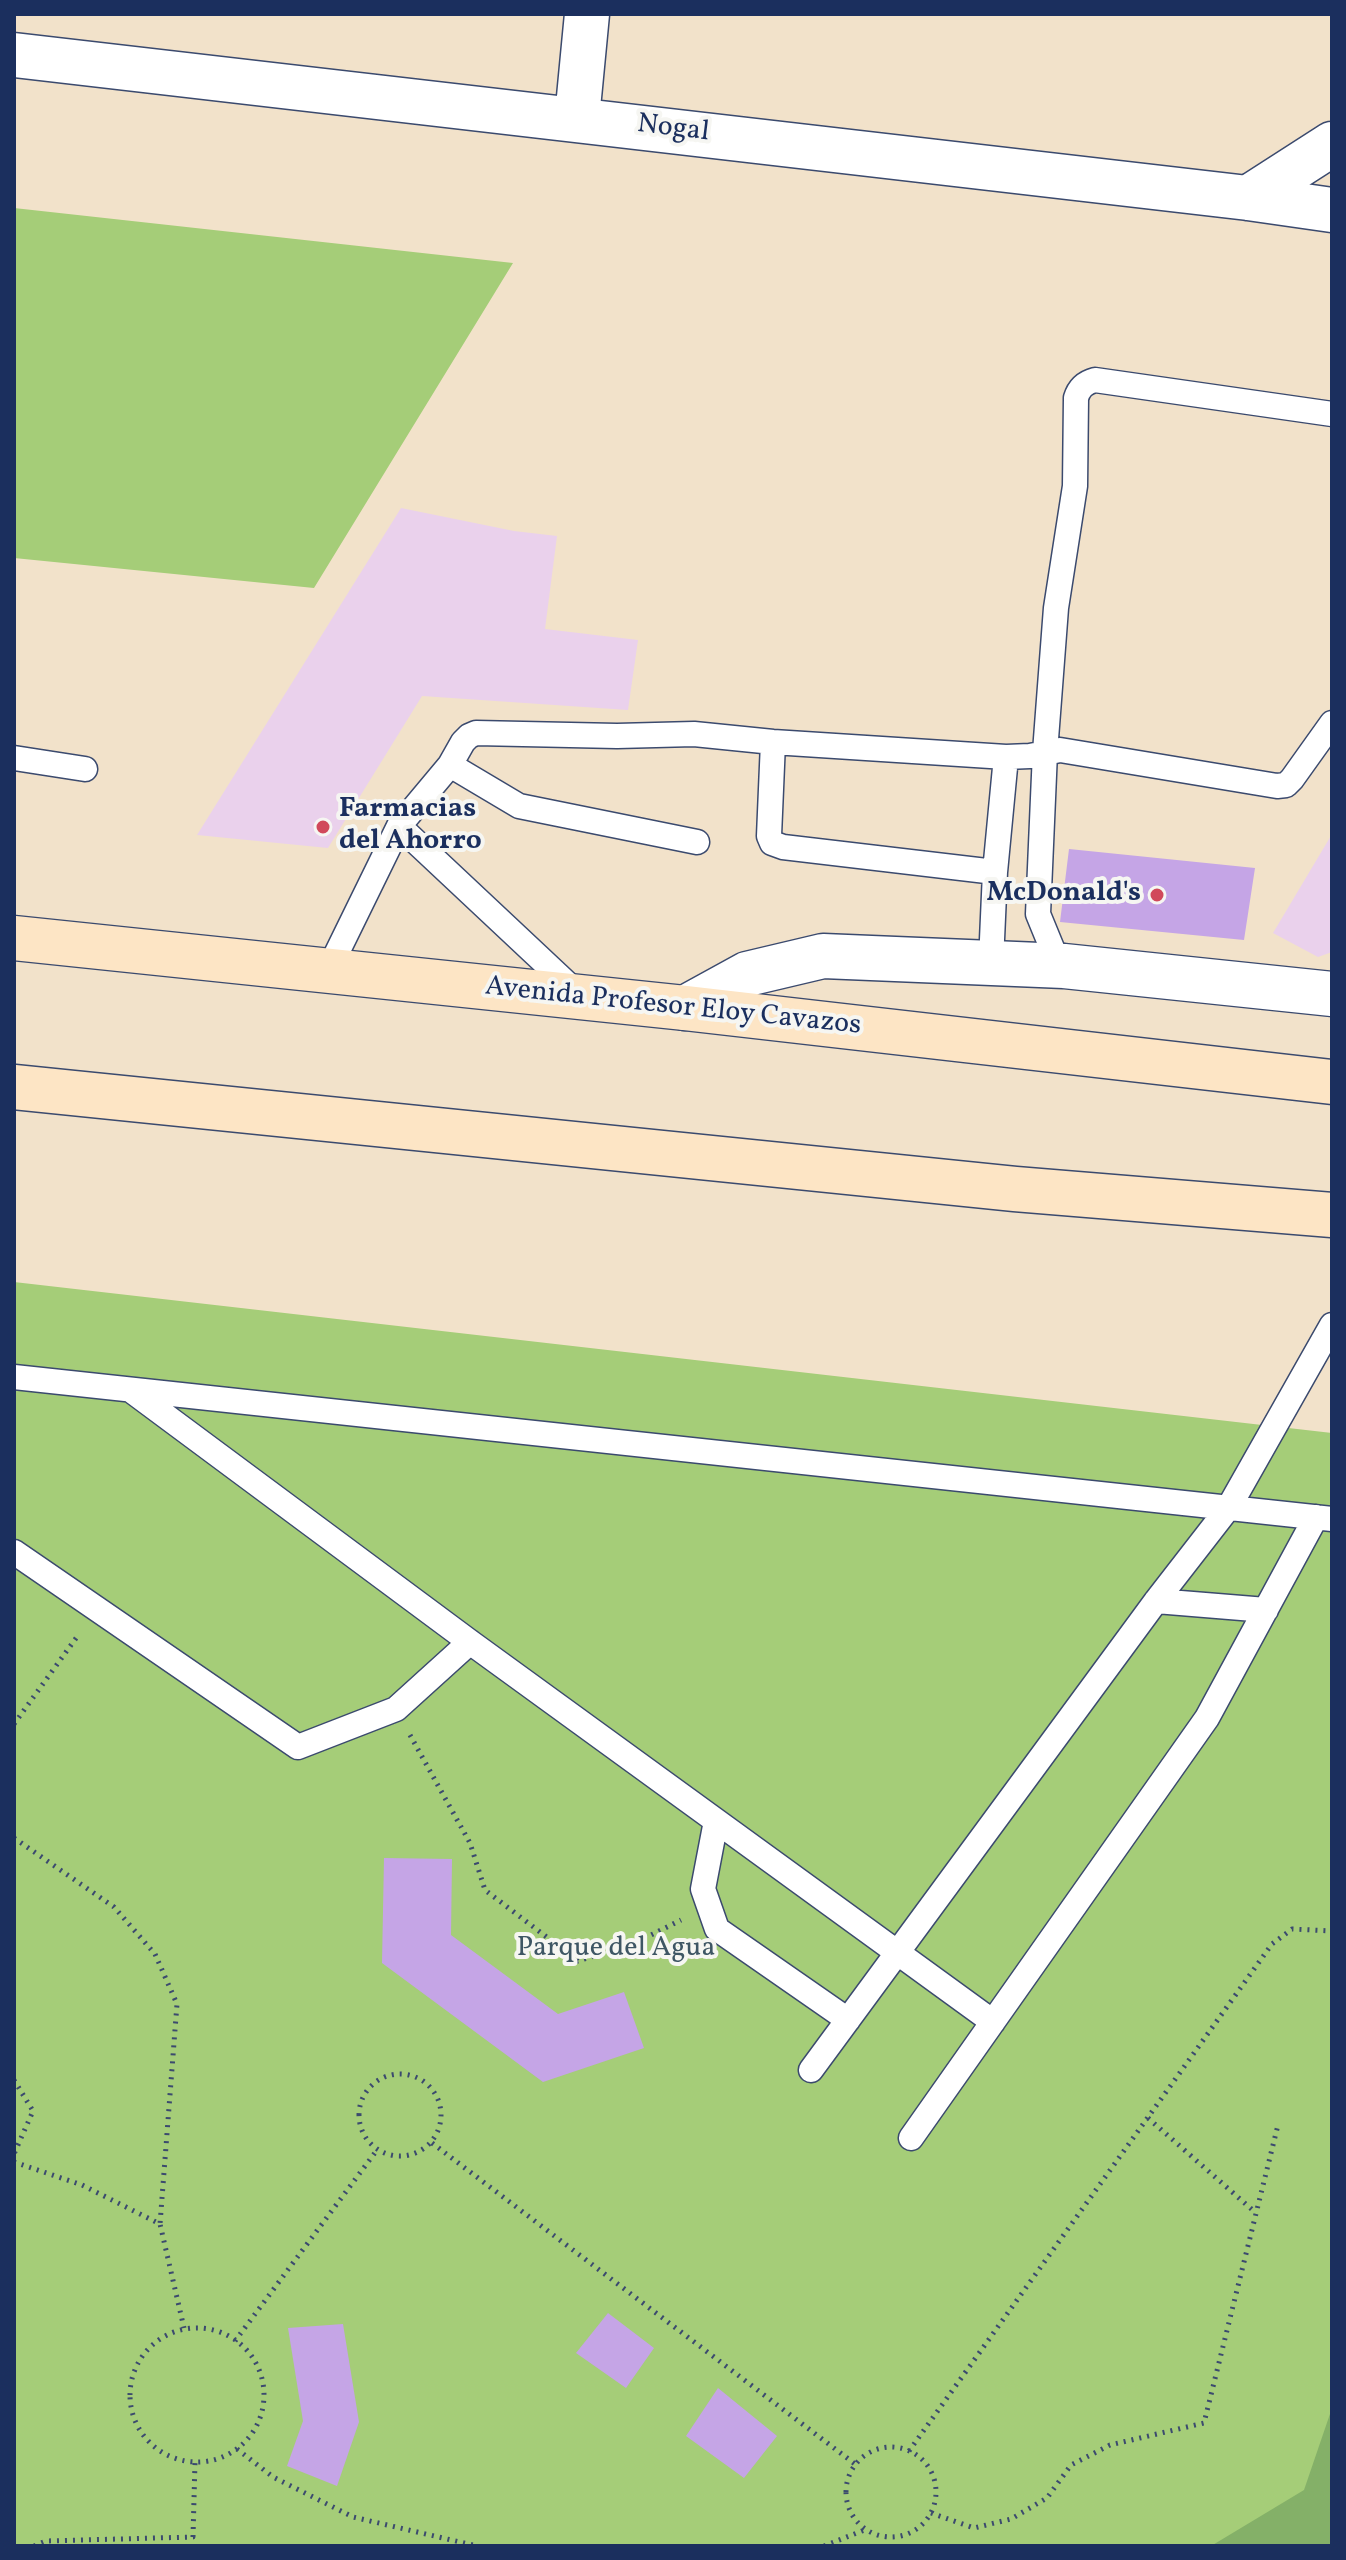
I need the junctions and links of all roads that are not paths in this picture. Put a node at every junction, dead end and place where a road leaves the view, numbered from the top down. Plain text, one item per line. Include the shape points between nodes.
1 (587, 14) edge
2 (14, 55) edge
3 (577, 118) junction
4 (1332, 144) edge
5 (1248, 198) junction
6 (1332, 210) edge
7 (1332, 414) edge
8 (1332, 723) edge
9 (773, 742) junction
10 (1045, 752) junction
11 (1006, 757) junction
12 (14, 758) edge
13 (450, 765) junction
14 (85, 769) dead end
15 (399, 826) junction
16 (697, 842) dead end
17 (995, 872) junction
18 (14, 938) edge
19 (991, 962) junction
20 (1064, 966) junction
21 (328, 971) junction
22 (1332, 994) edge
23 (582, 997) junction
24 (685, 1008) junction
25 (1332, 1082) edge
26 (14, 1087) edge
27 (1332, 1215) edge
28 (1332, 1325) edge
29 (14, 1377) edge
30 (130, 1390) junction
31 (1229, 1507) junction
32 (1324, 1518) edge
33 (14, 1552) edge
34 (1156, 1601) junction
35 (1266, 1610) junction
36 (470, 1642) junction
37 (716, 1821) junction
38 (897, 1953) junction
39 (848, 2020) junction
40 (993, 2022) junction
41 (811, 2070) dead end
42 (911, 2138) dead end

1 - 3 street
2 - 3 street, Nogal
3 - 5 street, Nogal
4 - 5 street
5 - 6 street, Nogal
7 - 10 lane via 1095,380 1082,386 1076,398 1075,486 1056,608
8 - 10 lane via 1292,779 1277,786 1060,750
9 - 11 lane
9 - 13 lane via 694,734 476,733 463,742
9 - 17 lane via 772,843
10 - 11 lane
10 - 20 lane via 1038,914
11 - 17 lane
12 - 14 lane
13 - 15 lane
13 - 16 lane via 519,806
15 - 21 lane
15 - 23 lane
17 - 19 lane
18 - 21 main road, Avenida Profesor Eloy Cavazos
19 - 20 street
19 - 24 street via 823,956 747,974
20 - 22 street
21 - 23 main road, Avenida Profesor Eloy Cavazos
23 - 24 main road, Avenida Profesor Eloy Cavazos
24 - 25 main road, Avenida Profesor Eloy Cavazos
26 - 27 main road via 1015,1189
28 - 31 lane
29 - 30 lane
30 - 31 lane
30 - 36 lane
31 - 32 lane
31 - 34 lane
32 - 35 lane
33 - 36 lane via 298,1747 396,1709
34 - 35 lane
34 - 38 lane
35 - 40 lane via 1207,1718
36 - 37 lane
37 - 38 lane
37 - 39 lane via 703,1889 717,1929
38 - 39 lane
38 - 40 lane
39 - 41 lane
40 - 42 lane

